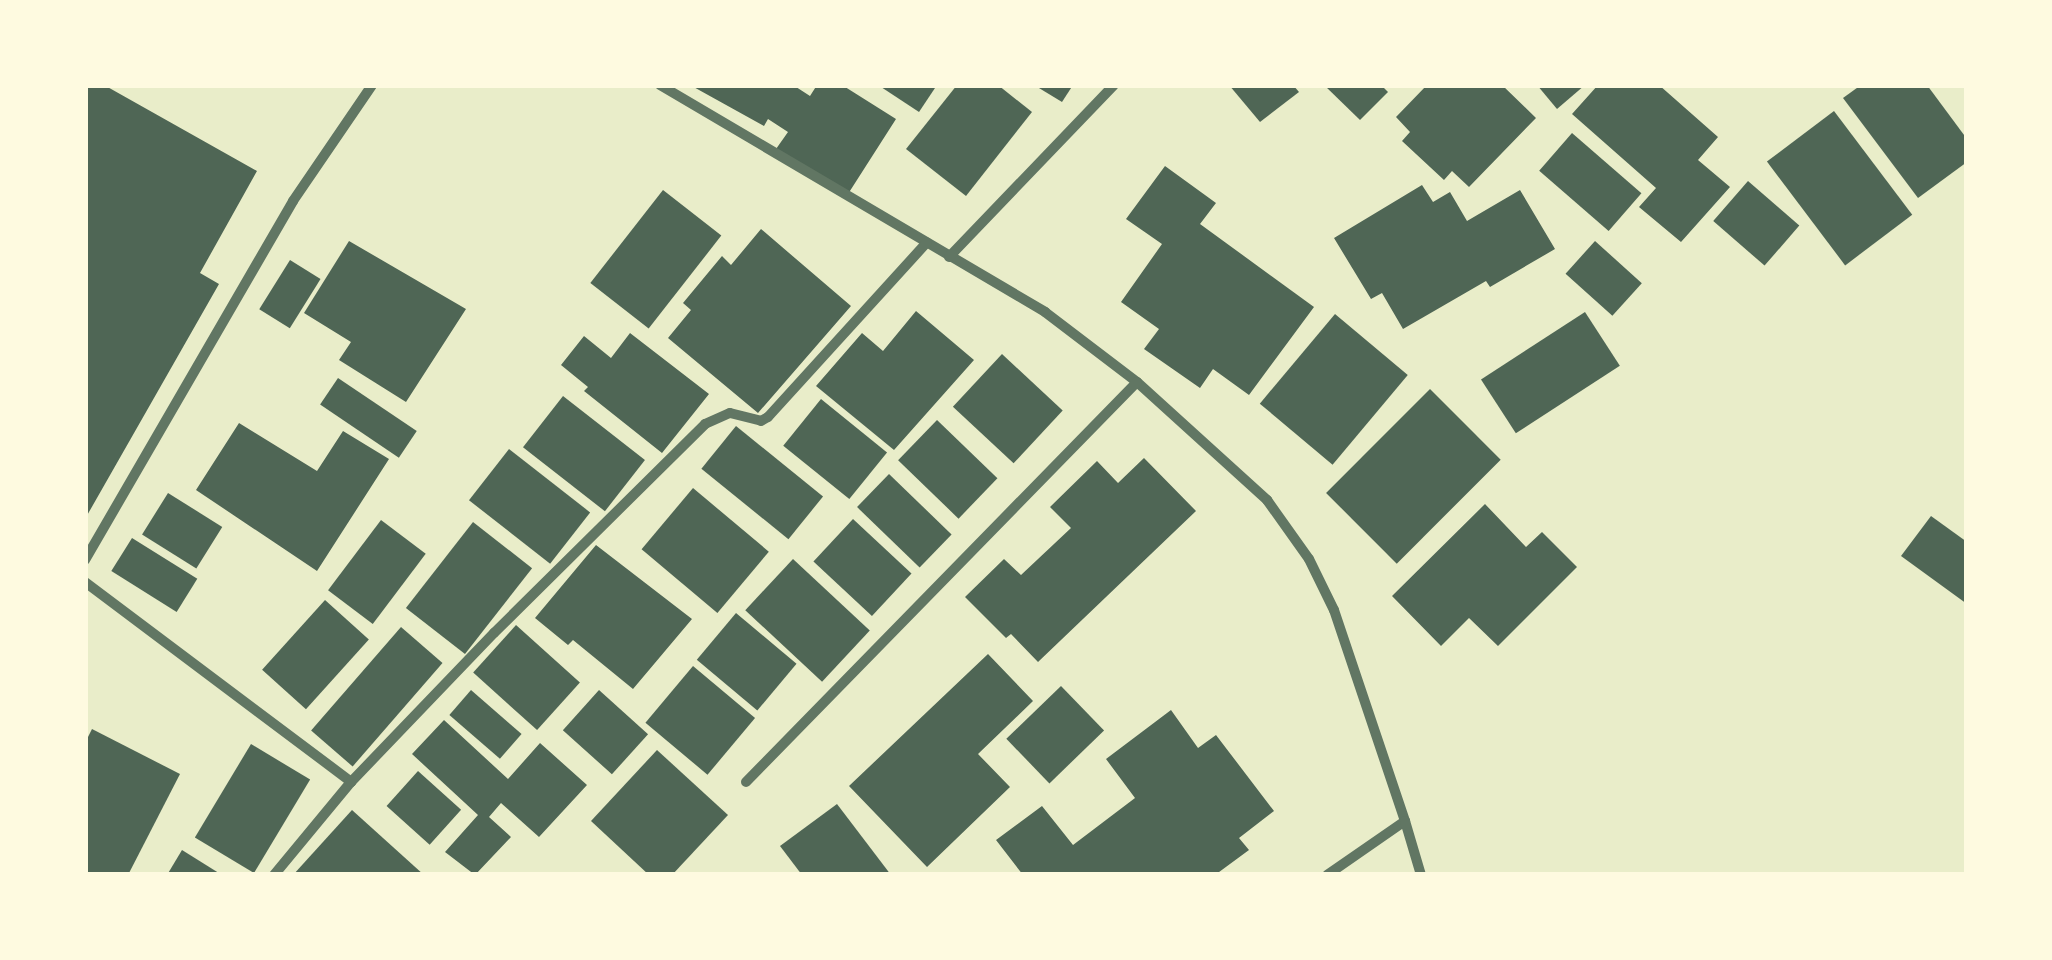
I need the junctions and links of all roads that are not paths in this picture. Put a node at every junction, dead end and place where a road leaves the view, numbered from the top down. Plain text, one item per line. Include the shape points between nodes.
1 (372, 85) edge
2 (660, 85) edge
3 (1114, 85) edge
4 (927, 242) junction
5 (949, 258) junction
6 (1138, 382) junction
7 (85, 560) edge
8 (85, 582) edge
9 (352, 782) junction
10 (746, 782) dead end
11 (1405, 821) junction
12 (274, 875) edge
13 (1328, 875) edge
14 (1421, 875) edge

1 - 7 street via 293,201
2 - 4 street
3 - 5 street
4 - 5 street
4 - 9 street via 768,417 730,413 705,424
5 - 6 street via 1045,312
6 - 10 street
6 - 11 street via 1267,500 1309,559 1334,610
8 - 9 street
9 - 12 street
11 - 13 street
11 - 14 street

